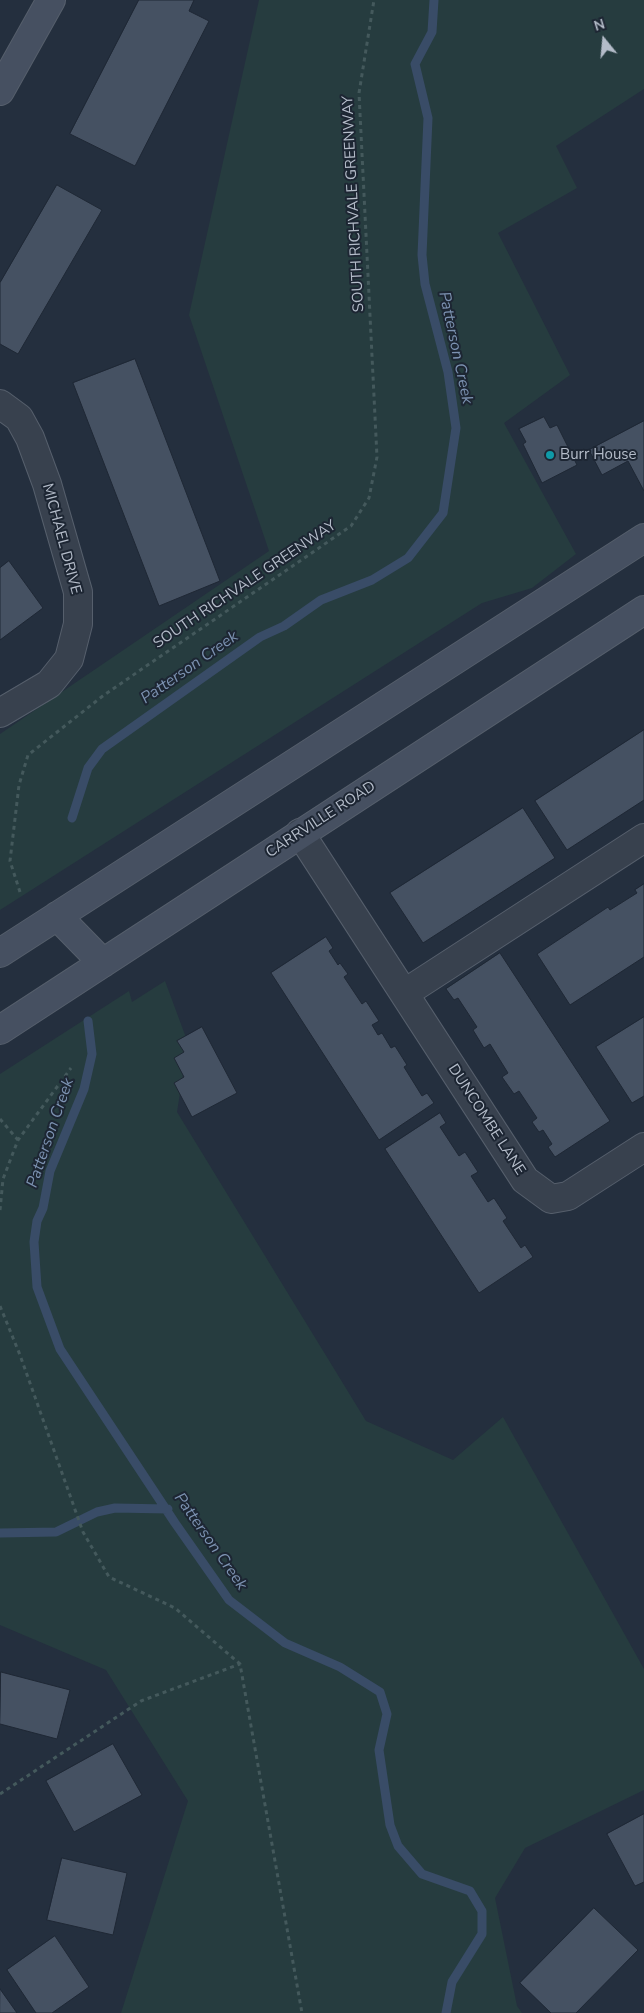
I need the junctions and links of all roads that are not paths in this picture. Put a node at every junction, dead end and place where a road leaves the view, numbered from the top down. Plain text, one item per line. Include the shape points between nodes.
1 (51, 0) edge
2 (0, 91) edge
3 (0, 404) edge
4 (644, 538) edge
5 (644, 610) edge
6 (0, 713) edge
7 (300, 833) junction
8 (644, 838) edge
9 (57, 916) junction
10 (0, 953) edge
11 (103, 963) junction
12 (405, 994) junction
13 (0, 1030) edge
14 (644, 1147) edge

1 - 2 main road
3 - 6 street, MICHAEL DRIVE via 19,418 47,484 78,592 78,624 69,659 49,684
4 - 9 main road
5 - 7 main road, CARRVILLE ROAD
7 - 11 main road, CARRVILLE ROAD
7 - 12 street, DUNCOMBE LANE
8 - 12 street
9 - 10 main road
9 - 11 main road
11 - 13 main road, CARRVILLE ROAD
12 - 14 street, DUNCOMBE LANE via 525,1180 551,1199 568,1196

